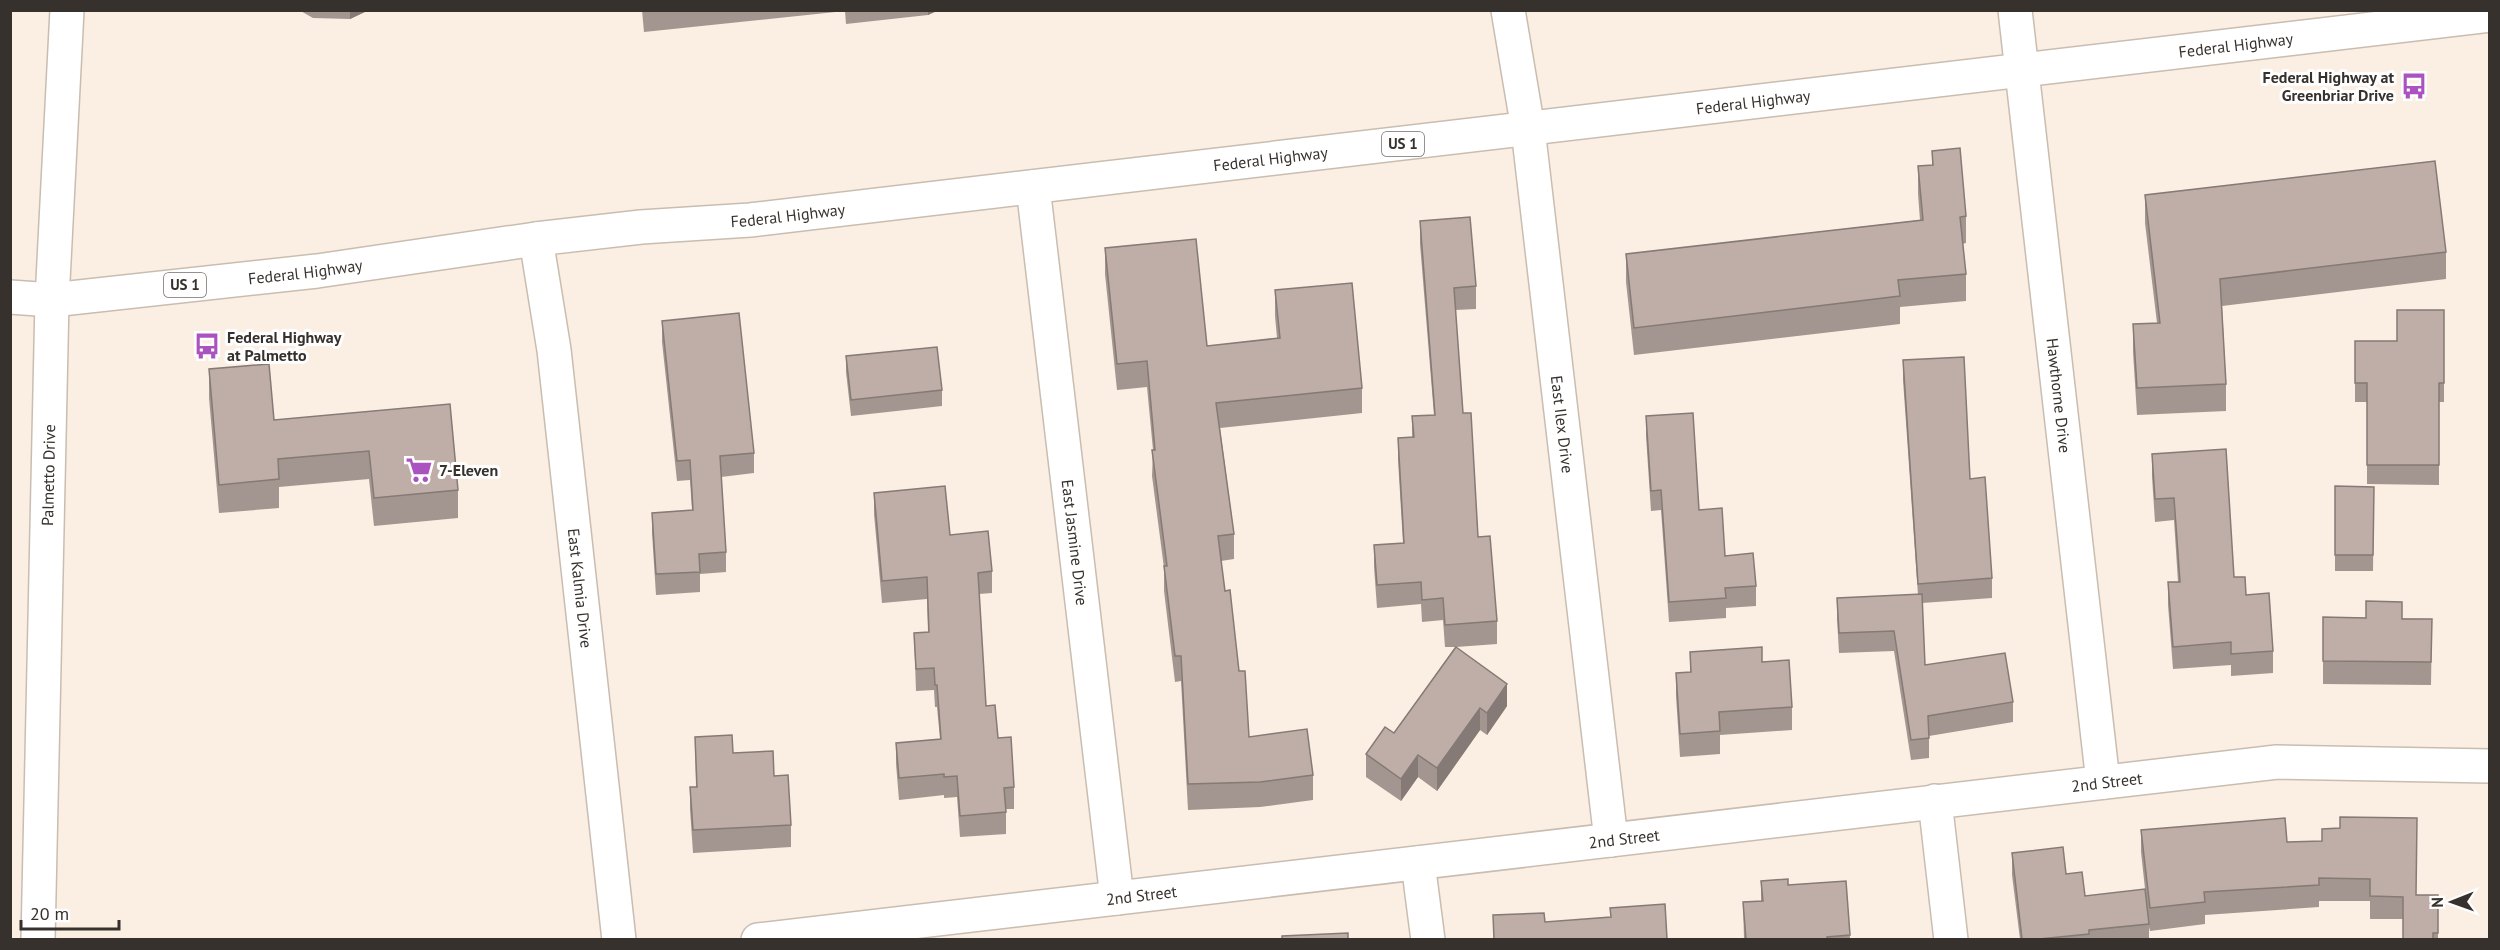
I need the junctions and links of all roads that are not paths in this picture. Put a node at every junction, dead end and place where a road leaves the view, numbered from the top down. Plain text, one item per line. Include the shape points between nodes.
1 (67, 10) edge
2 (1508, 10) edge
3 (2015, 10) edge
4 (2490, 15) edge
5 (2022, 71) junction
6 (1527, 129) junction
7 (1033, 187) junction
8 (537, 239) junction
9 (10, 297) edge
10 (52, 300) junction
11 (10, 318) edge
12 (2490, 766) edge
13 (2103, 782) junction
14 (1935, 801) junction
15 (1611, 840) junction
16 (1418, 863) junction
17 (1117, 898) junction
18 (924, 929) edge
19 (38, 939) edge
20 (619, 939) edge
21 (758, 939) edge
22 (1428, 939) edge
23 (1951, 939) edge

1 - 10 street, Palmetto Drive
2 - 6 street, East Ilex Drive
3 - 5 street, Hawthorne Drive
4 - 5 street, Federal Highway / US 1
5 - 6 street, Federal Highway / US 1
5 - 13 street, Hawthorne Drive
6 - 7 street, Federal Highway / US 1
6 - 15 street, East Ilex Drive
7 - 8 street, Federal Highway / US 1 via 750,220
7 - 17 street, East Jasmine Drive
8 - 10 street, Federal Highway / US 1 via 317,270
8 - 20 street, East Kalmia Drive via 554,350
9 - 10 street, Federal Highway / US 1
10 - 11 street, Federal Highway / US 1
10 - 19 street, Palmetto Drive
12 - 13 street, 2nd Street via 2277,762
13 - 14 street, 2nd Street
14 - 15 street, 2nd Street
14 - 23 street
15 - 16 street, 2nd Street
16 - 17 street, 2nd Street
16 - 22 street
17 - 18 street, 2nd Street
18 - 21 street, 2nd Street

